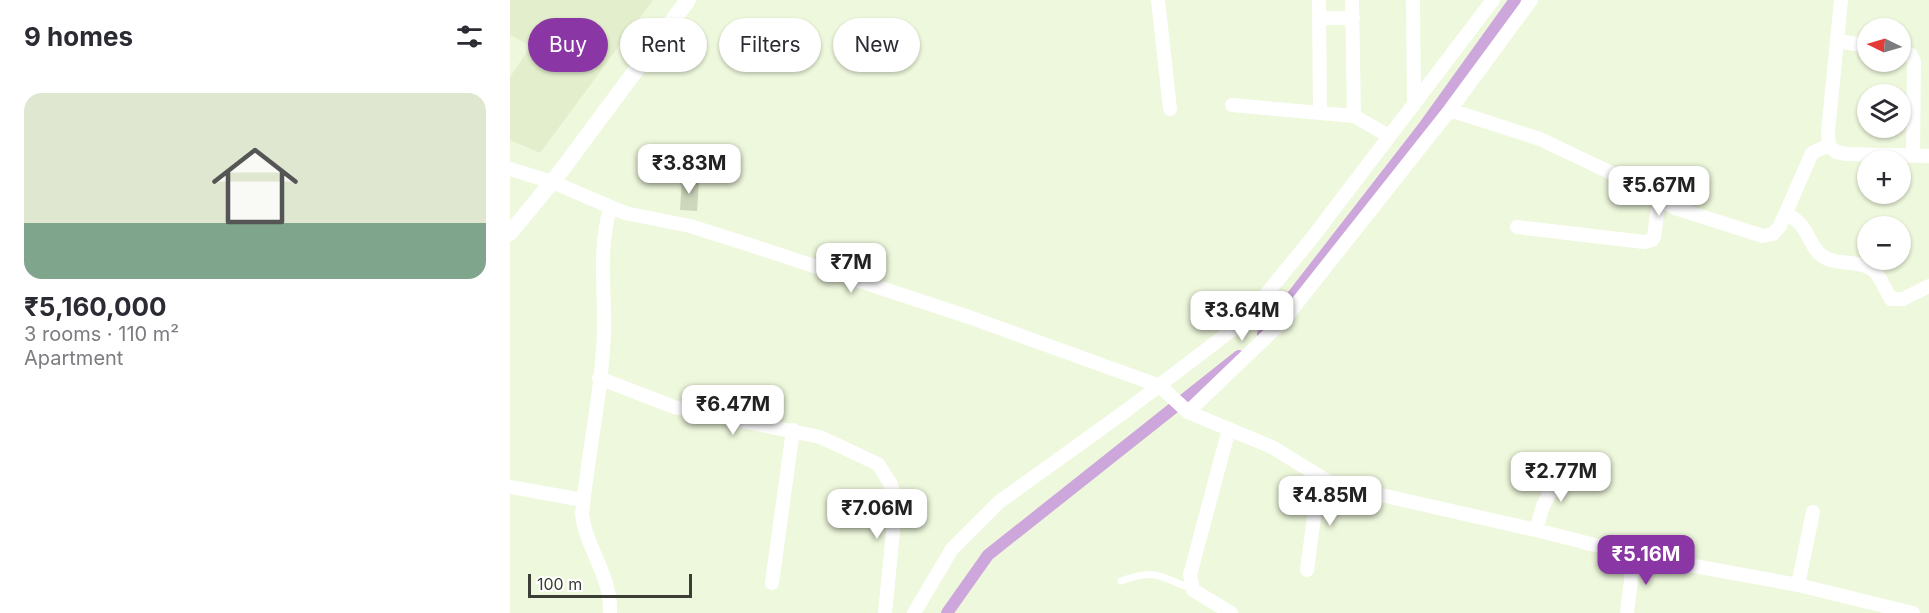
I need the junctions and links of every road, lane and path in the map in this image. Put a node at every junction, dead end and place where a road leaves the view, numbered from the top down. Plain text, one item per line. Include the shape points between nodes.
1 (688, 0) edge
2 (1158, 0) edge
3 (1319, 0) edge
4 (1352, 0) edge
5 (1413, 0) edge
6 (1493, 0) edge
7 (1531, 0) edge
8 (1841, 0) edge
9 (1319, 18) junction
10 (1353, 18) junction
11 (1838, 41) junction
12 (1857, 44) edge
13 (1911, 55) edge
14 (1232, 105) dead end
15 (1414, 105) junction
16 (1170, 109) dead end
17 (1450, 110) junction
18 (1320, 111) junction
19 (1354, 116) junction
20 (1389, 136) junction
21 (1829, 146) junction
22 (1913, 155) junction
23 (1929, 156) edge
24 (510, 169) edge
25 (552, 182) junction
26 (1659, 199) junction
27 (610, 208) junction
28 (1786, 213) junction
29 (1518, 227) dead end
30 (510, 233) edge
31 (1929, 286) edge
32 (599, 378) junction
33 (1163, 389) junction
34 (1185, 410) junction
35 (1229, 429) junction
36 (793, 430) junction
37 (1586, 473) dead end
38 (1319, 478) junction
39 (510, 487) edge
40 (583, 500) junction
41 (1813, 512) dead end
42 (1536, 530) junction
43 (1634, 555) junction
44 (1307, 570) dead end
45 (1121, 581) dead end
46 (772, 583) dead end
47 (1798, 585) junction
48 (1193, 590) junction
49 (610, 613) edge
50 (885, 613) edge
51 (914, 613) edge
52 (1231, 613) edge
53 (1627, 613) edge
54 (1913, 613) edge

1 - 25 street
2 - 16 street
3 - 9 street
4 - 10 street
5 - 15 street
6 - 15 street
7 - 17 street
8 - 11 street
9 - 10 street
9 - 18 street
10 - 19 street
11 - 12 street
11 - 21 street
13 - 22 street
14 - 18 street
15 - 20 street
17 - 26 street via 1540,139
17 - 34 street via 1284,321
18 - 19 street
19 - 20 street
20 - 33 street via 1245,320
21 - 22 street via 1847,154
21 - 28 street via 1812,153
22 - 23 street
24 - 25 street
25 - 27 street
25 - 30 street
26 - 28 street via 1695,216 1763,236 1773,234
26 - 29 street via 1654,237 1644,242
27 - 32 street via 602,245 604,331
27 - 33 street via 747,244 969,317
28 - 31 street via 1805,227 1826,259 1869,267 1891,299 1903,299
32 - 36 street via 674,407
32 - 40 street
33 - 34 street
33 - 51 street via 999,502 952,549
34 - 35 street
35 - 38 street via 1272,447
35 - 48 street via 1191,567
36 - 46 street
36 - 50 street via 820,437 878,464 890,483 896,501
37 - 42 street via 1563,467 1543,506
38 - 42 street via 1381,497
38 - 44 street
39 - 40 street
40 - 49 street via 583,528 606,578
41 - 47 street
42 - 43 street
43 - 47 street
43 - 53 street
45 - 48 lane via 1157,573
47 - 54 street
48 - 52 street

